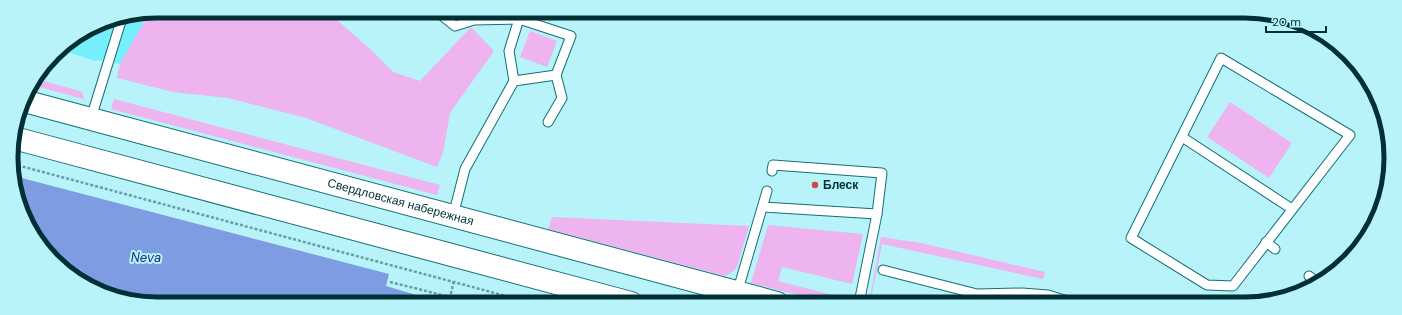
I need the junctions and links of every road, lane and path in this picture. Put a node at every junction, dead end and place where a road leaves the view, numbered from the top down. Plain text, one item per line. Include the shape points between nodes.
1 (445, 18) edge
2 (492, 18) edge
3 (519, 18) edge
4 (527, 18) edge
5 (120, 23) edge
6 (556, 75) junction
7 (514, 82) junction
8 (29, 102) edge
9 (91, 118) junction
10 (548, 122) dead end
11 (1182, 137) junction
12 (19, 139) edge
13 (18, 165) edge
14 (772, 171) dead end
15 (767, 191) dead end
16 (763, 207) junction
17 (1292, 209) junction
18 (878, 214) junction
19 (453, 216) junction
20 (1266, 242) junction
21 (1275, 249) dead end
22 (883, 270) dead end
23 (1309, 276) dead end
24 (1313, 279) edge
25 (454, 281) junction
26 (390, 282) dead end
27 (737, 293) junction
28 (511, 297) edge
29 (609, 297) edge
30 (753, 297) edge
31 (860, 297) edge
32 (1054, 297) edge

1 - 2 lane via 455,26
3 - 7 lane via 509,52
4 - 6 lane via 571,36
5 - 9 lane
6 - 7 lane
6 - 10 lane via 562,98
7 - 19 lane via 464,169
8 - 9 main road, Свердловская набережная
9 - 19 main road, Свердловская набережная
11 - 17 lane
11 - 17 lane via 1221,58 1350,135
11 - 20 lane via 1131,238 1207,285 1233,286
12 - 29 main road
13 - 25 path
14 - 18 lane via 773,165 882,173
15 - 16 lane
16 - 18 lane
16 - 27 lane
17 - 20 lane
18 - 31 lane
19 - 27 main road, Свердловская набережная
20 - 21 lane
22 - 32 lane via 977,294 1022,293
23 - 24 lane
25 - 26 path via 450,297
25 - 28 path
27 - 30 main road, Свердловская набережная

